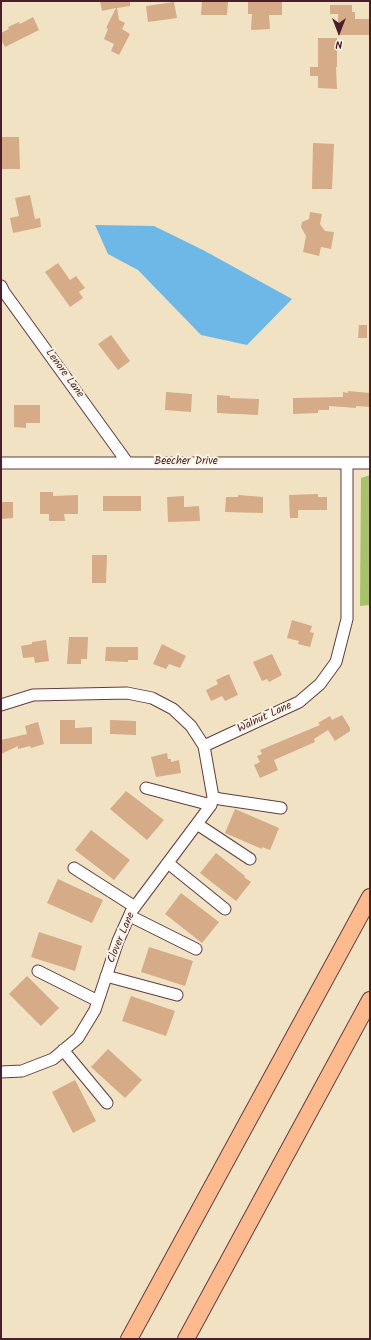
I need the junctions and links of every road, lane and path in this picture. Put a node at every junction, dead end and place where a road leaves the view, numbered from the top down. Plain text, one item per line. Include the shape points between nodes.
1 (1, 286) edge
2 (1, 462) edge
3 (127, 462) junction
4 (348, 463) junction
5 (370, 463) edge
6 (1, 705) edge
7 (204, 746) junction
8 (146, 788) dead end
9 (212, 801) junction
10 (281, 808) dead end
11 (197, 824) junction
12 (250, 859) dead end
13 (168, 863) junction
14 (74, 868) dead end
15 (370, 897) edge
16 (225, 909) dead end
17 (132, 912) junction
18 (196, 949) dead end
19 (38, 971) dead end
20 (106, 976) junction
21 (177, 996) dead end
22 (370, 1000) edge
23 (98, 1001) junction
24 (63, 1050) junction
25 (1, 1072) edge
26 (107, 1103) dead end
27 (129, 1339) edge
28 (186, 1339) edge

1 - 3 street, Lenore Lane
2 - 3 street, Beecher Drive
3 - 4 street, Beecher Drive
4 - 5 street, Beecher Drive
4 - 7 street, Walnut Lane via 348,620 336,662 320,684 299,702
6 - 7 street via 33,695 126,693 152,698 173,709 191,726
7 - 9 street
8 - 9 street
9 - 10 street via 220,799
9 - 11 street, Clover Lane
11 - 12 street
11 - 13 street, Clover Lane
13 - 16 street
13 - 17 street, Clover Lane
14 - 17 street
15 - 27 highway
17 - 18 street
17 - 20 street, Clover Lane via 118,941
19 - 23 street
20 - 21 street
20 - 23 street, Clover Lane
22 - 28 highway
23 - 24 street, Clover Lane via 78,1038
24 - 25 street, Clover Lane via 53,1059 22,1071
24 - 26 street

